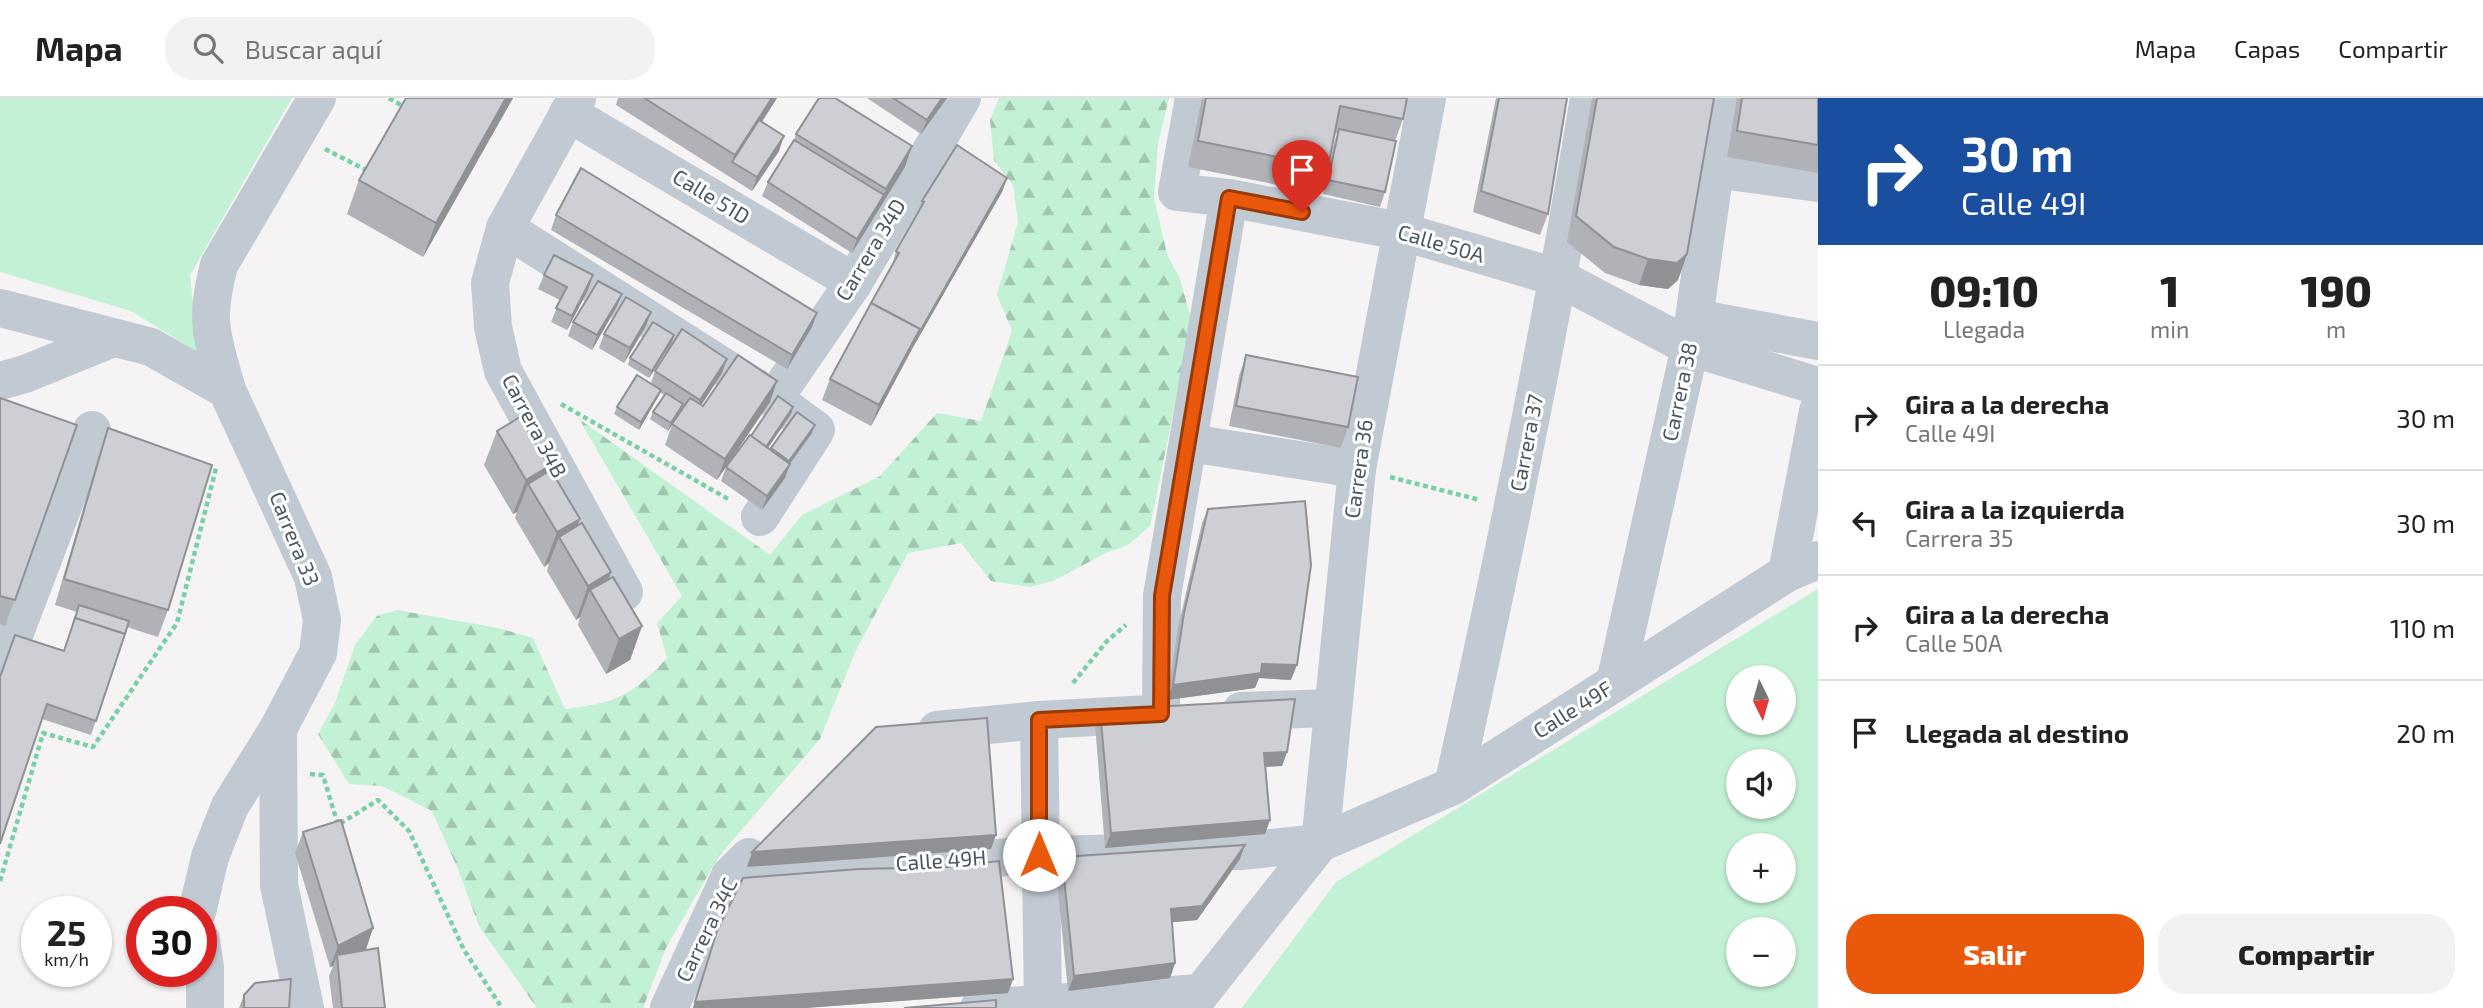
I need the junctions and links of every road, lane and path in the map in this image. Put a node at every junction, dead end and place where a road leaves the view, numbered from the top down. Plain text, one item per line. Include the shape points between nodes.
1 (317, 98) edge
2 (388, 98) edge
3 (961, 98) edge
4 (1194, 98) edge
5 (1427, 98) edge
6 (1589, 98) edge
7 (1725, 98) edge
8 (572, 105) edge
9 (407, 108) edge
10 (316, 144) dead end
11 (1713, 169) junction
12 (371, 172) edge
13 (1818, 183) edge
14 (1229, 198) junction
15 (505, 228) junction
16 (1400, 231) junction
17 (1559, 278) junction
18 (854, 282) junction
19 (0, 308) edge
20 (1692, 332) junction
21 (111, 339) junction
22 (1818, 341) edge
23 (0, 381) edge
24 (1818, 386) edge
25 (228, 390) junction
26 (550, 397) dead end
27 (775, 399) junction
28 (26, 410) edge
29 (1818, 411) edge
30 (92, 430) junction
31 (129, 441) edge
32 (1189, 443) junction
33 (216, 468) dead end
34 (1357, 469) junction
35 (1426, 486) dead end
36 (1515, 509) junction
37 (760, 517) joint
38 (1802, 567) edge
39 (624, 592) edge
40 (1162, 596) junction
41 (0, 672) edge
42 (1615, 683) junction
43 (1333, 708) junction
44 (1161, 714) junction
45 (1039, 720) junction
46 (278, 729) junction
47 (907, 733) edge
48 (279, 772) junction
49 (1454, 786) junction
50 (770, 836) edge
51 (1320, 843) junction
52 (1039, 855) junction
53 (730, 876) junction
54 (0, 881) edge
55 (201, 896) edge
56 (205, 987) edge
57 (1195, 1001) edge
58 (1043, 1005) edge
59 (205, 1008) edge
60 (305, 1008) edge
61 (502, 1008) edge
62 (669, 1008) edge
63 (979, 1008) edge

1 - 25 street, Carrera 33 via 219,265 209,327
2 - 9 path
3 - 18 street, Carrera 34D via 913,152
4 - 14 street, Calle 50A via 1177,192
5 - 16 street, Carrera 36
6 - 17 street, Carrera 37
7 - 11 street, Carrera 38
8 - 15 street, Carrera 34B
8 - 18 street, Calle 51D
10 - 12 path
11 - 13 street
11 - 20 street, Carrera 38
14 - 16 street, Calle 50A
14 - 32 street
15 - 27 street
15 - 39 street, Carrera 34B via 491,284 493,327 503,371
16 - 17 street, Calle 50A
16 - 34 street, Carrera 36
17 - 20 street, Calle 50A
17 - 36 street, Carrera 37
18 - 27 street, Carrera 34D
19 - 21 street
20 - 22 street, Calle 50A
20 - 24 street
20 - 42 street, Carrera 38
21 - 23 street
21 - 25 street via 150,347
25 - 46 street, Carrera 33 via 313,577 322,620 318,653
26 - 37 path
27 - 37 street via 816,430
28 - 30 street
29 - 38 street
30 - 31 street
30 - 41 street
32 - 34 street
32 - 40 street
33 - 54 path via 177,623 93,747 43,733
34 - 43 street, Carrera 36
35 - 36 path
36 - 49 street, Carrera 37
38 - 42 street, Calle 49F
40 - 44 street
40 - 45 path via 1107,641
42 - 49 street, Calle 49F
43 - 44 street
43 - 51 street, Carrera 36
44 - 45 street
45 - 47 street
45 - 52 street
46 - 48 street
46 - 55 street, Carrera 33 via 230,806
48 - 60 street via 279,885
48 - 61 path via 323,775 338,825 378,800 409,831 464,950
49 - 51 street, Calle 49F
50 - 53 street, Carrera 34C
51 - 52 street, Calle 49H via 1240,851
51 - 57 street
52 - 53 street, Calle 49H
52 - 58 street
53 - 62 street, Carrera 34C
56 - 59 street
57 - 58 street
58 - 63 street

